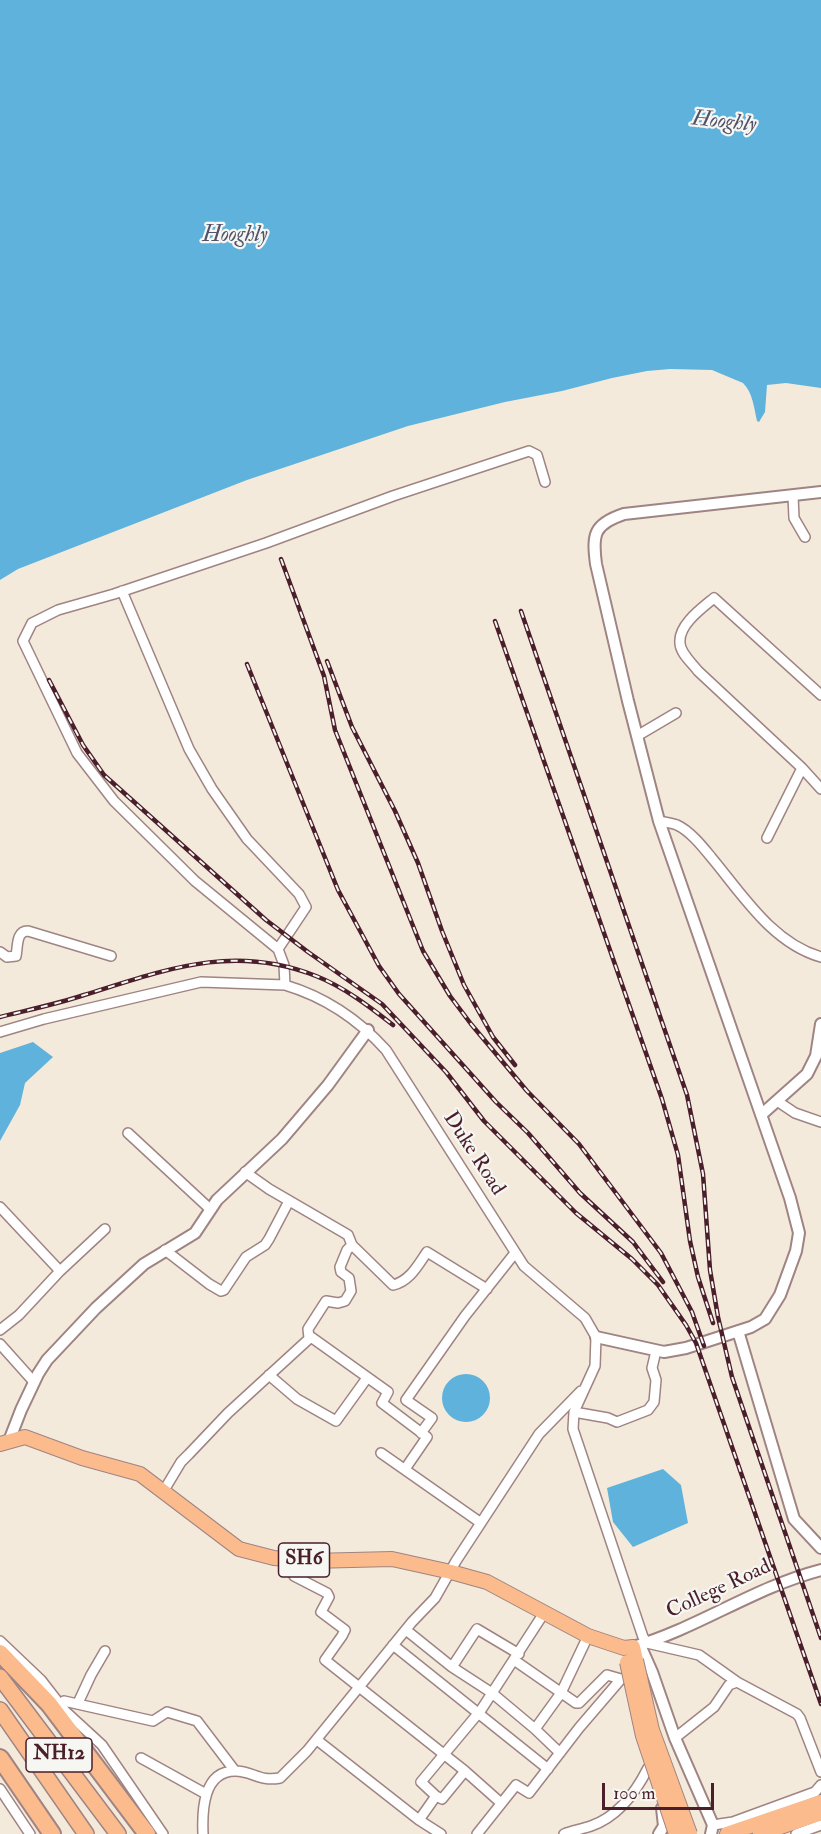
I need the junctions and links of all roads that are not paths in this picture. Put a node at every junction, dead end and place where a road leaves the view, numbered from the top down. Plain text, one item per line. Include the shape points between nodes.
1 (545, 482) dead end
2 (821, 492) edge
3 (793, 496) junction
4 (805, 537) dead end
5 (122, 591) junction
6 (821, 696) edge
7 (676, 712) dead end
8 (637, 736) junction
9 (802, 768) junction
10 (821, 789) edge
11 (659, 821) junction
12 (767, 838) dead end
13 (278, 950) junction
14 (0, 952) edge
15 (111, 956) dead end
16 (821, 957) edge
17 (285, 985) junction
18 (821, 1024) edge
19 (368, 1030) junction
20 (0, 1032) edge
21 (777, 1101) junction
22 (761, 1115) junction
23 (821, 1122) edge
24 (128, 1133) dead end
25 (245, 1172) junction
26 (289, 1201) junction
27 (0, 1207) edge
28 (210, 1209) junction
29 (105, 1229) dead end
30 (352, 1245) junction
31 (165, 1250) junction
32 (515, 1253) junction
33 (60, 1271) junction
34 (487, 1289) junction
35 (0, 1330) edge
36 (735, 1332) junction
37 (596, 1337) junction
38 (309, 1338) junction
39 (0, 1344) edge
40 (656, 1351) junction
41 (269, 1375) junction
42 (367, 1378) junction
43 (34, 1382) junction
44 (585, 1387) junction
45 (574, 1412) junction
46 (421, 1433) junction
47 (4, 1443) edge
48 (381, 1453) dead end
49 (405, 1469) junction
50 (163, 1492) junction
51 (481, 1523) junction
52 (821, 1548) edge
53 (821, 1570) edge
54 (451, 1572) junction
55 (294, 1576) dead end
56 (544, 1613) junction
57 (406, 1630) junction
58 (588, 1636) junction
59 (0, 1641) edge
60 (393, 1645) junction
61 (105, 1651) dead end
62 (634, 1651) junction
63 (0, 1653) edge
64 (517, 1657) junction
65 (452, 1667) junction
66 (652, 1672) junction
67 (0, 1677) edge
68 (621, 1679) junction
69 (737, 1682) junction
70 (360, 1687) junction
71 (492, 1693) junction
72 (561, 1693) junction
73 (78, 1703) junction
74 (61, 1706) junction
75 (0, 1710) edge
76 (478, 1713) junction
77 (535, 1729) junction
78 (317, 1740) junction
79 (676, 1740) junction
80 (560, 1753) junction
81 (446, 1754) junction
82 (0, 1758) edge
83 (141, 1758) dead end
84 (648, 1768) junction
85 (548, 1769) junction
86 (235, 1771) junction
87 (465, 1771) junction
88 (821, 1772) edge
89 (821, 1785) edge
90 (0, 1789) edge
91 (206, 1794) junction
92 (436, 1796) junction
93 (821, 1802) edge
94 (501, 1803) junction
95 (821, 1813) edge
96 (419, 1820) junction
97 (821, 1826) edge
98 (712, 1829) edge
99 (673, 1830) edge
100 (30, 1834) edge
101 (52, 1834) edge
102 (86, 1834) edge
103 (118, 1834) edge
104 (147, 1834) edge
105 (164, 1834) edge
106 (202, 1834) edge
107 (441, 1834) edge
108 (477, 1834) edge
109 (564, 1834) edge
110 (659, 1834) edge
111 (690, 1834) edge
112 (727, 1834) edge
113 (760, 1834) edge
114 (796, 1834) edge

1 - 5 street via 537,455 529,451
2 - 3 street
3 - 4 street via 794,518
3 - 8 street via 624,514 606,520 598,529 594,545 596,564
5 - 13 street via 189,749 212,789 247,839 299,894 306,907
5 - 13 street via 58,610 32,623 24,641 77,753 114,801 195,880
6 - 9 street via 714,598 683,632 679,642 698,671
7 - 8 street
8 - 11 street
9 - 10 street
9 - 12 street
11 - 16 street via 678,826 698,843 776,931 797,948
11 - 22 street
13 - 17 street
14 - 15 street via 7,957 16,956 20,934 28,930
17 - 19 street, Duke Road via 340,1009
17 - 20 street, Duke Road via 201,982
18 - 21 street via 816,1056 807,1074
19 - 25 street via 282,1139
19 - 32 street, Duke Road via 386,1050
21 - 22 street
21 - 23 street via 795,1113
22 - 36 street via 799,1233 780,1295 765,1319
24 - 28 street
25 - 26 street
25 - 28 street
26 - 30 street via 348,1235
26 - 31 street via 265,1245 246,1257 224,1290 209,1284
27 - 33 street
28 - 31 street via 195,1233
29 - 33 street
30 - 34 street via 393,1285 402,1283 427,1252
30 - 38 street via 340,1267 349,1278 351,1291 338,1304 326,1301 308,1329
31 - 43 street via 144,1263 96,1308 47,1360
32 - 34 street
32 - 37 street, Duke Road via 524,1266 585,1318
33 - 35 street
34 - 46 street via 406,1400 432,1418
36 - 40 street via 686,1348
36 - 52 street via 794,1519
37 - 40 street
37 - 44 street via 595,1366
38 - 41 street
38 - 42 street
39 - 43 street
40 - 45 street via 652,1368 656,1380 654,1402 648,1410 617,1422
41 - 42 street via 297,1399 336,1421
41 - 50 street via 182,1462
42 - 46 street via 388,1392 382,1403
43 - 47 street
44 - 45 street
44 - 51 street via 539,1434
45 - 62 street via 573,1429 643,1637
46 - 49 street via 427,1437
47 - 50 main road, SH6 via 25,1437 140,1474
48 - 49 street
49 - 51 street
50 - 54 main road, SH6 via 239,1549 274,1558 311,1561 392,1558
51 - 54 street
53 - 62 street, College Road via 780,1583
54 - 56 main road, SH6 via 488,1582
54 - 57 street via 435,1598
55 - 70 street via 327,1593 329,1597 321,1612 345,1630 325,1659
56 - 58 main road, SH6
56 - 64 street
57 - 60 street
57 - 65 street
58 - 62 main road, SH6
58 - 72 street
59 - 74 street via 41,1680
60 - 70 street
60 - 76 street
61 - 73 street
62 - 66 street
62 - 69 street via 699,1654
62 - 99 main road, bridge via 643,1736
62 - 111 main road, bridge via 652,1730
63 - 104 highway via 49,1704
64 - 65 street via 477,1629
64 - 71 street
64 - 72 street
65 - 71 street
66 - 68 street
66 - 79 street
67 - 103 highway, NH12
68 - 72 street via 607,1675 579,1703
68 - 80 street
69 - 79 street via 729,1685 714,1707
69 - 88 street via 797,1714
70 - 78 street
70 - 81 street
71 - 76 street
71 - 77 street
72 - 77 street
73 - 74 street via 64,1701
73 - 86 street via 153,1721 167,1712 197,1721
74 - 105 street via 102,1745
75 - 102 highway, NH12
76 - 81 street
76 - 85 street
77 - 80 street
78 - 86 street via 280,1778 260,1779
78 - 96 street
79 - 84 street
79 - 98 street
80 - 85 street
81 - 87 street
81 - 92 street via 421,1782
82 - 101 highway
83 - 91 street
84 - 109 street via 638,1787 616,1812 593,1826
84 - 110 street via 664,1812 664,1826
85 - 94 street via 529,1794 516,1785
86 - 91 street via 223,1773
87 - 92 street via 442,1799
87 - 94 street
89 - 98 street via 815,1792
90 - 100 street
91 - 106 street
92 - 96 street
93 - 112 main road
94 - 108 street
95 - 113 main road
96 - 107 street
97 - 114 street

